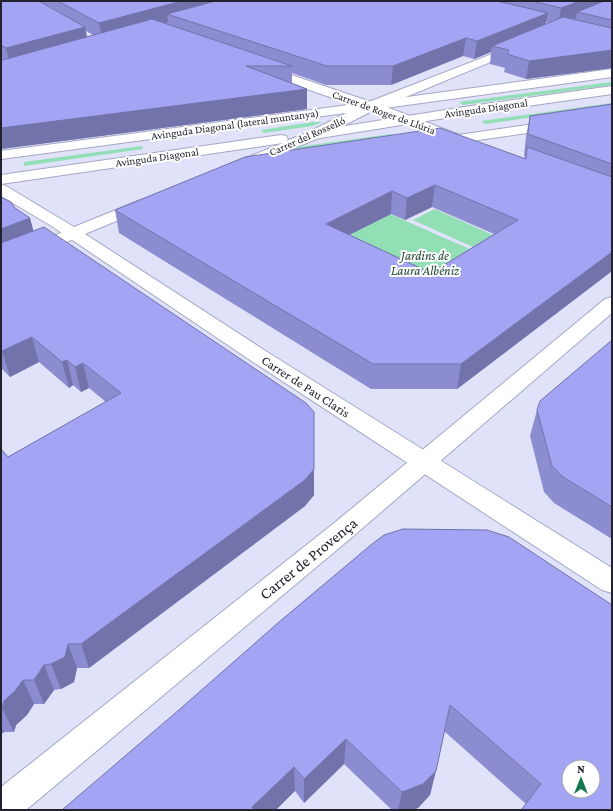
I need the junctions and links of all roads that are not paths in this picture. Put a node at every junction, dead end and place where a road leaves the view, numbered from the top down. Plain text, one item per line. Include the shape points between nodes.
1 (528, 43) edge
2 (256, 67) edge
3 (612, 73) edge
4 (612, 90) edge
5 (612, 100) edge
6 (371, 106) junction
7 (612, 117) edge
8 (407, 120) junction
9 (422, 126) junction
10 (314, 135) junction
11 (457, 139) junction
12 (423, 144) edge
13 (486, 149) edge
14 (1, 155) edge
15 (269, 168) edge
16 (1, 180) edge
17 (1, 189) edge
18 (160, 198) edge
19 (25, 204) junction
20 (1, 207) edge
21 (73, 233) junction
22 (1, 263) edge
23 (612, 303) edge
24 (423, 461) junction
25 (612, 582) edge
26 (1, 809) edge

1 - 6 street, Carrer del Rosselló
2 - 6 street, Carrer de Roger de Llúria
3 - 6 street, Avinguda Diagonal (lateral muntanya)
4 - 8 street, Avinguda Diagonal
5 - 9 street, Avinguda Diagonal
6 - 8 street, Carrer de Roger de Llúria
6 - 10 street, Carrer del Rosselló
6 - 14 street, Avinguda Diagonal (lateral muntanya)
7 - 11 street
8 - 9 street, Carrer de Roger de Llúria
8 - 10 street, Avinguda Diagonal
9 - 10 street, Avinguda Diagonal via 351,136
9 - 11 street, Carrer de Roger de Llúria
10 - 15 street, Carrer del Rosselló via 229,172
10 - 16 street, Avinguda Diagonal
11 - 12 street
11 - 13 street, Carrer de Roger de Llúria
17 - 19 street, Carrer de Pau Claris
18 - 21 street
19 - 20 street
19 - 21 street, Carrer de Pau Claris
21 - 22 street
21 - 24 street, Carrer de Pau Claris
23 - 24 street, Carrer de Provença
24 - 25 street, Carrer de Pau Claris
24 - 26 street, Carrer de Provença via 342,531

